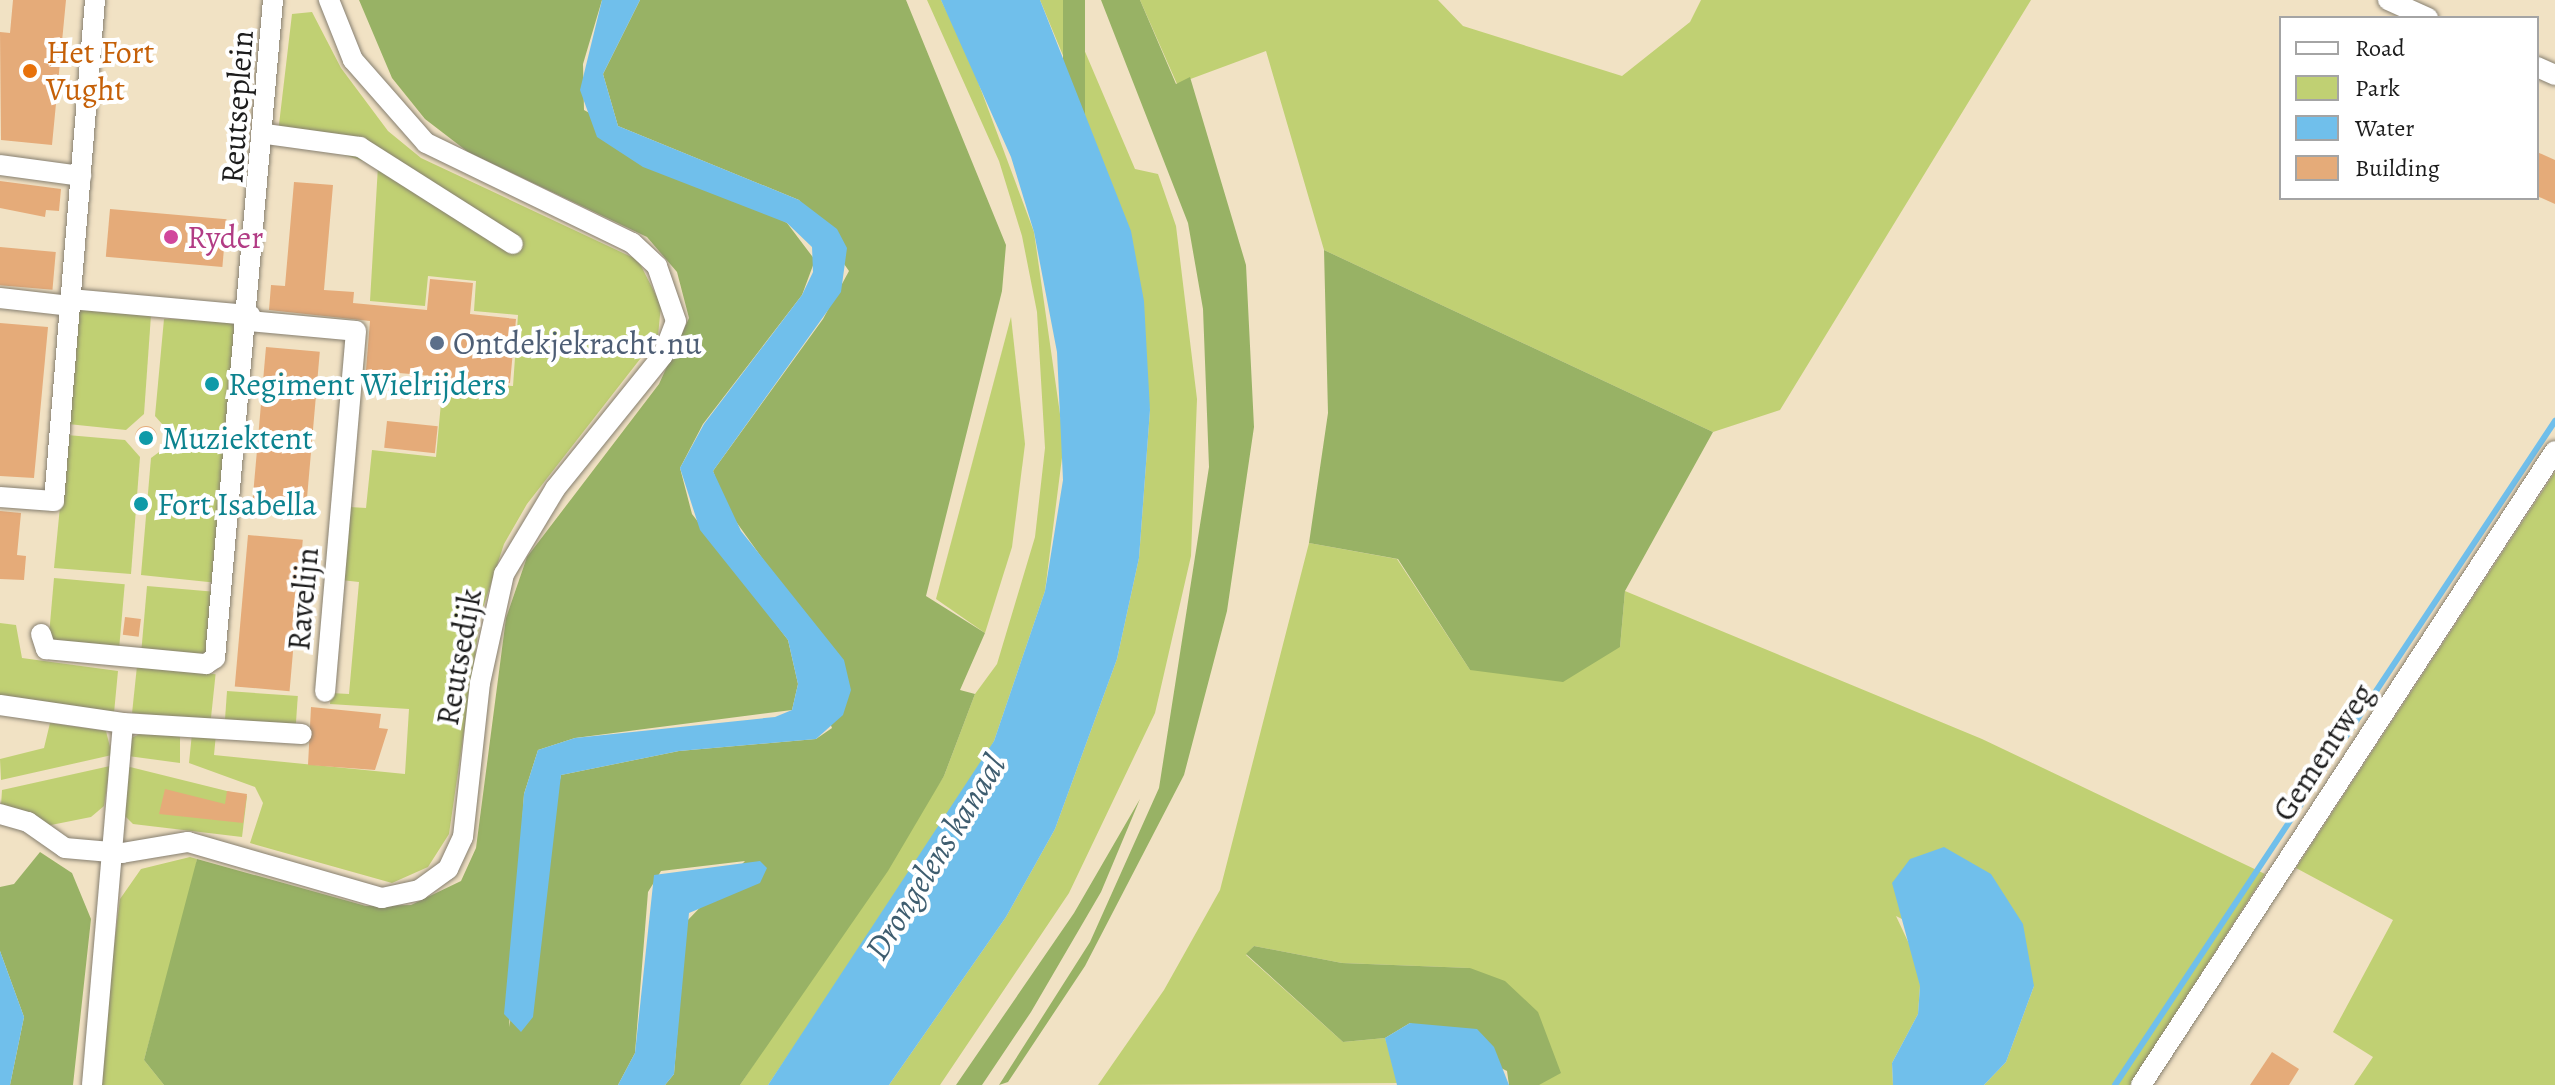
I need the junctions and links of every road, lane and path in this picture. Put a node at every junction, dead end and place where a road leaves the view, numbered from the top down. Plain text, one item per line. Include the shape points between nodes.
1 (95, 0) edge
2 (273, 0) edge
3 (329, 0) edge
4 (2388, 0) edge
5 (2424, 16) edge
6 (266, 134) junction
7 (0, 165) edge
8 (81, 176) junction
9 (513, 244) dead end
10 (0, 298) edge
11 (70, 303) junction
12 (249, 318) junction
13 (2555, 451) edge
14 (0, 497) edge
15 (41, 634) dead end
16 (325, 692) dead end
17 (0, 705) edge
18 (123, 723) junction
19 (302, 734) dead end
20 (0, 814) edge
21 (112, 853) junction
22 (92, 1085) edge
23 (2141, 1085) edge

1 - 8 street
2 - 6 street, Reutseplein
3 - 21 street, Reutsedijk via 353,60 426,143 632,243 657,266 676,321 663,355 555,489 504,574 480,683 463,837 448,869 419,890 382,898 188,842
4 - 5 street
6 - 9 street via 360,147
6 - 12 street, Reutseplein
7 - 8 street
8 - 11 street
10 - 11 street
11 - 12 street
11 - 14 street via 54,501
12 - 15 street, Reutseplein via 212,662 46,649
12 - 16 street, Ravelijn via 356,331
13 - 23 street, Gementweg
17 - 18 street
18 - 19 street
18 - 21 street
20 - 21 street, Reutsedijk via 28,822 65,848
21 - 22 street

